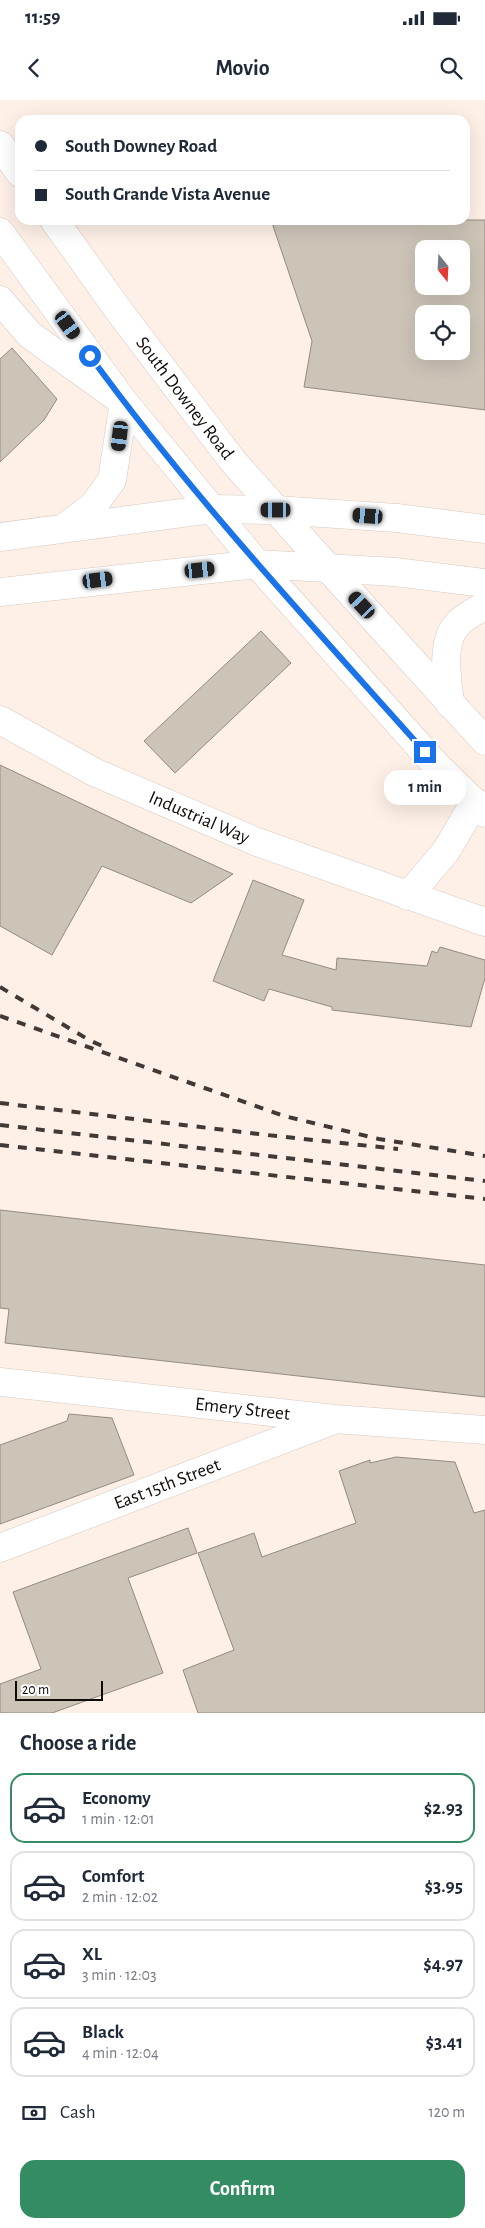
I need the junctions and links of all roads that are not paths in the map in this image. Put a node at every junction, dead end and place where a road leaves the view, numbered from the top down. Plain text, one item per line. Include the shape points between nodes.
1 (0, 145) edge
2 (15, 166) edge
3 (58, 225) edge
4 (0, 232) edge
5 (0, 300) edge
6 (124, 402) junction
7 (212, 509) junction
8 (276, 510) junction
9 (63, 528) junction
10 (485, 529) edge
11 (0, 537) edge
12 (257, 564) junction
13 (328, 568) junction
14 (485, 583) edge
15 (0, 592) edge
16 (485, 606) edge
17 (450, 704) junction
18 (0, 720) edge
19 (485, 741) edge
20 (480, 808) edge
21 (408, 896) junction
22 (485, 922) edge
23 (0, 1382) edge
24 (335, 1419) junction
25 (485, 1430) edge
26 (0, 1548) edge

1 - 2 main road
3 - 8 main road, South Downey Road via 228,454
4 - 6 main road
5 - 6 main road via 30,335
6 - 7 main road
6 - 9 main road via 112,480 93,506
7 - 8 main road
7 - 9 main road
7 - 12 main road
8 - 10 main road via 396,518
8 - 13 main road, South Downey Road
9 - 11 main road
12 - 13 main road
12 - 15 main road
12 - 20 main road via 437,766
13 - 14 main road
13 - 17 main road, South Downey Road
16 - 17 main road via 455,627 446,661
17 - 19 main road, South Downey Road
18 - 21 main road, Industrial Way via 94,772 230,830
20 - 21 main road
21 - 22 main road, Industrial Way
23 - 24 main road, Emery Street
24 - 25 main road, Emery Street
24 - 26 main road, East 15th Street

